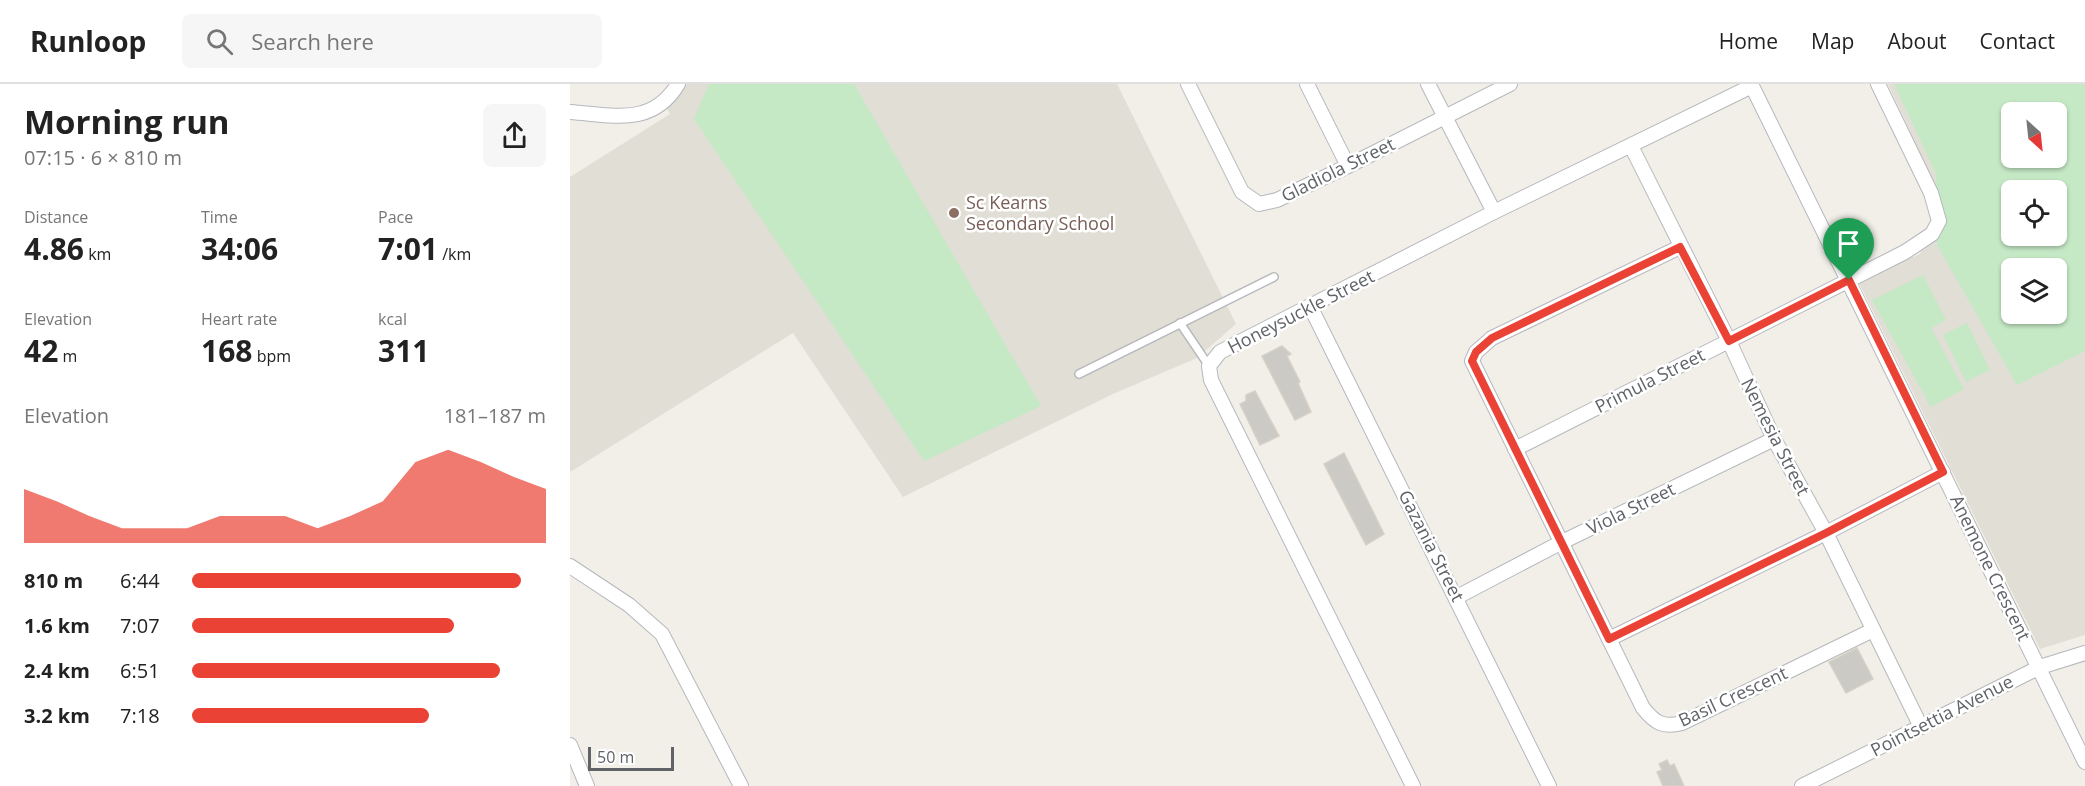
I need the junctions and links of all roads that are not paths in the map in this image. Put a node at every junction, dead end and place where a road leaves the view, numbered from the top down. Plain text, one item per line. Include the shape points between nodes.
1 (1188, 84) edge
2 (1307, 84) edge
3 (1428, 84) edge
4 (1510, 84) edge
5 (1878, 84) edge
6 (677, 85) edge
7 (1752, 85) edge
8 (570, 112) edge
9 (1444, 117) junction
10 (1631, 146) junction
11 (1348, 166) junction
12 (1494, 212) junction
13 (1680, 247) junction
14 (1274, 277) dead end
15 (1849, 280) junction
16 (1311, 308) junction
17 (1180, 323) junction
18 (1729, 341) junction
19 (1209, 366) junction
20 (1079, 374) dead end
21 (1774, 439) junction
22 (1515, 449) junction
23 (1943, 472) junction
24 (1826, 533) junction
25 (1560, 543) junction
26 (570, 566) edge
27 (1457, 597) junction
28 (1873, 630) junction
29 (1609, 639) junction
30 (2085, 653) edge
31 (2040, 667) junction
32 (1921, 727) junction
33 (570, 745) edge
34 (2085, 762) edge
35 (587, 786) edge
36 (741, 786) edge
37 (1413, 786) edge
38 (1549, 786) edge
39 (1802, 786) edge

1 - 11 street, Gladiola Street via 1233,176 1251,200 1259,204 1277,200
2 - 11 street
3 - 9 street
4 - 9 street, Gladiola Street
5 - 15 street, Primula Street via 1931,193 1939,221 1921,243
6 - 8 street via 666,103 638,115
7 - 10 street, Honeysuckle Street
7 - 15 street, Anemone Crescent
9 - 11 street, Gladiola Street
9 - 12 street
10 - 12 street, Honeysuckle Street
10 - 13 street, Nemesia Street
12 - 16 street, Honeysuckle Street
13 - 18 street, Nemesia Street
13 - 22 street, Basil Crescent via 1492,338 1476,352 1472,361
14 - 17 lane
15 - 18 street, Primula Street
15 - 23 street, Anemone Crescent
16 - 19 street, Honeysuckle Street via 1220,352
16 - 27 street, Gazania Street
17 - 19 lane
17 - 20 lane
18 - 21 street, Nemesia Street
18 - 22 street, Primula Street
19 - 37 street, Honeysuckle Street via 1211,380
21 - 24 street, Nemesia Street
21 - 25 street, Viola Street
22 - 25 street, Basil Crescent
23 - 24 street
23 - 31 street, Anemone Crescent
24 - 28 street, Nemesia Street
24 - 29 street
25 - 27 street, Viola Street
25 - 29 street, Basil Crescent
26 - 36 street via 630,604 662,634
27 - 38 street, Gazania Street
28 - 29 street, Basil Crescent via 1682,723 1667,726 1651,718 1643,708
28 - 32 street, Nemesia Street
30 - 31 street, Pointsettia Avenue
31 - 32 street, Pointsettia Avenue
31 - 34 street, Anemone Crescent
32 - 39 street, Pointsettia Avenue
33 - 35 street

